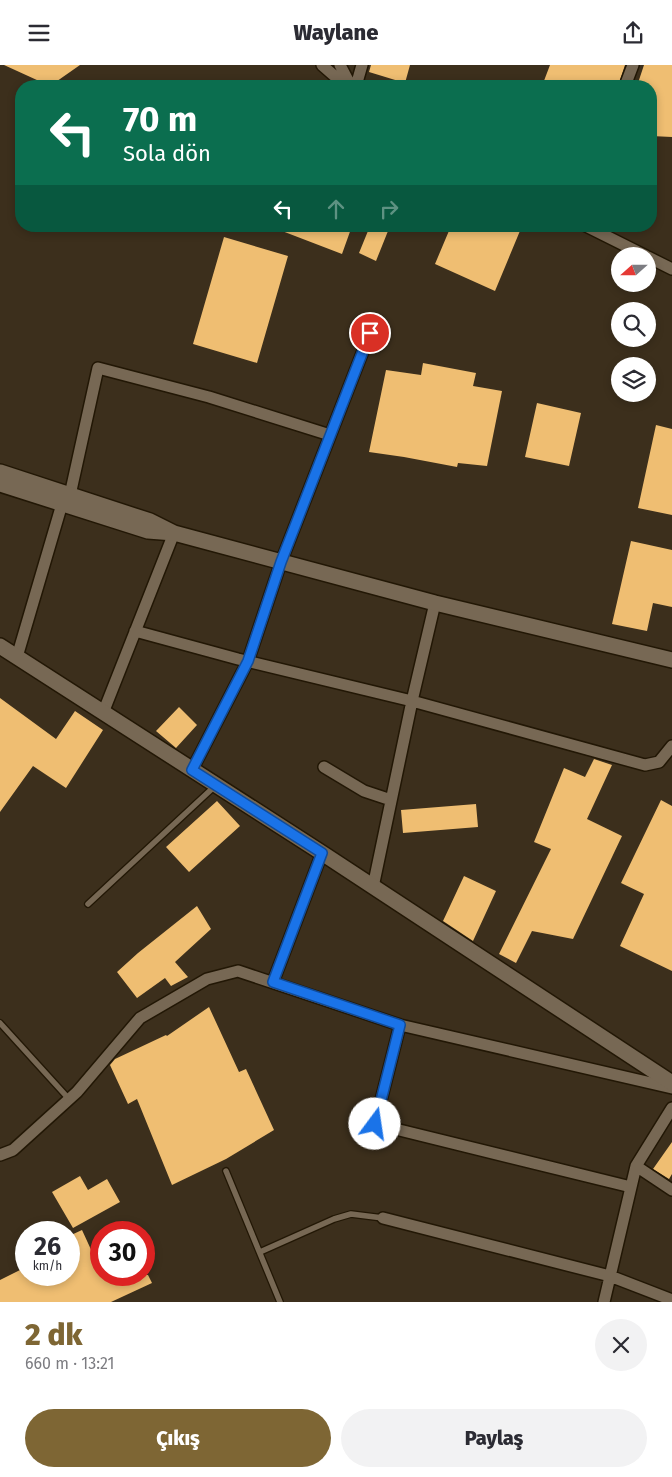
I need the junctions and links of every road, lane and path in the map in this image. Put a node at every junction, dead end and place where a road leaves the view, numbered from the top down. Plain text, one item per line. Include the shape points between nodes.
1 (322, 65) edge
2 (340, 65) edge
3 (362, 65) edge
4 (633, 65) edge
5 (339, 80) edge
6 (348, 80) edge
7 (358, 80) edge
8 (627, 80) edge
9 (598, 232) edge
10 (627, 247) edge
11 (656, 261) edge
12 (672, 269) edge
13 (370, 333) dead end
14 (330, 435) junction
15 (0, 472) edge
16 (0, 484) edge
17 (66, 500) junction
18 (174, 533) junction
19 (281, 562) junction
20 (435, 603) junction
21 (135, 631) junction
22 (0, 646) edge
23 (17, 657) junction
24 (672, 660) edge
25 (248, 661) junction
26 (412, 701) junction
27 (103, 713) junction
28 (672, 747) edge
29 (324, 767) dead end
30 (192, 770) junction
31 (216, 785) junction
32 (391, 800) junction
33 (322, 853) junction
34 (373, 887) junction
35 (88, 904) dead end
36 (273, 982) junction
37 (0, 1023) edge
38 (400, 1025) junction
39 (672, 1083) edge
40 (672, 1088) edge
41 (69, 1099) junction
42 (672, 1108) edge
43 (0, 1155) edge
44 (636, 1166) junction
45 (226, 1171) dead end
46 (631, 1187) junction
47 (672, 1190) edge
48 (384, 1218) joint
49 (260, 1252) junction
50 (610, 1276) junction
51 (672, 1300) edge
52 (280, 1302) edge
53 (604, 1302) edge

1 - 5 street
2 - 6 street
3 - 7 street
4 - 8 street
9 - 10 street
11 - 12 street
13 - 14 street
14 - 17 street via 209,397 98,368
14 - 19 street
15 - 17 street
16 - 17 street
17 - 18 street via 148,531
17 - 23 street
18 - 19 street
18 - 21 street
19 - 20 street
19 - 25 street
20 - 24 street
20 - 26 street
21 - 25 street
21 - 27 street
22 - 23 street
23 - 27 street
25 - 26 street
25 - 30 street
26 - 28 street via 645,765 659,762
26 - 32 street
27 - 30 street
29 - 32 street via 364,791
30 - 31 street
31 - 33 street
31 - 35 lane
32 - 34 street
33 - 34 street
33 - 36 street
34 - 39 street
36 - 38 street
36 - 41 street via 238,971 207,979 179,995 140,1019
37 - 41 lane
38 - 40 street
38 - 46 street via 375,1124
41 - 43 street via 13,1150
42 - 44 street
44 - 46 street
44 - 47 street
45 - 49 lane
46 - 50 street
48 - 49 lane via 351,1214
48 - 50 street
49 - 52 lane
50 - 51 street
50 - 53 street

